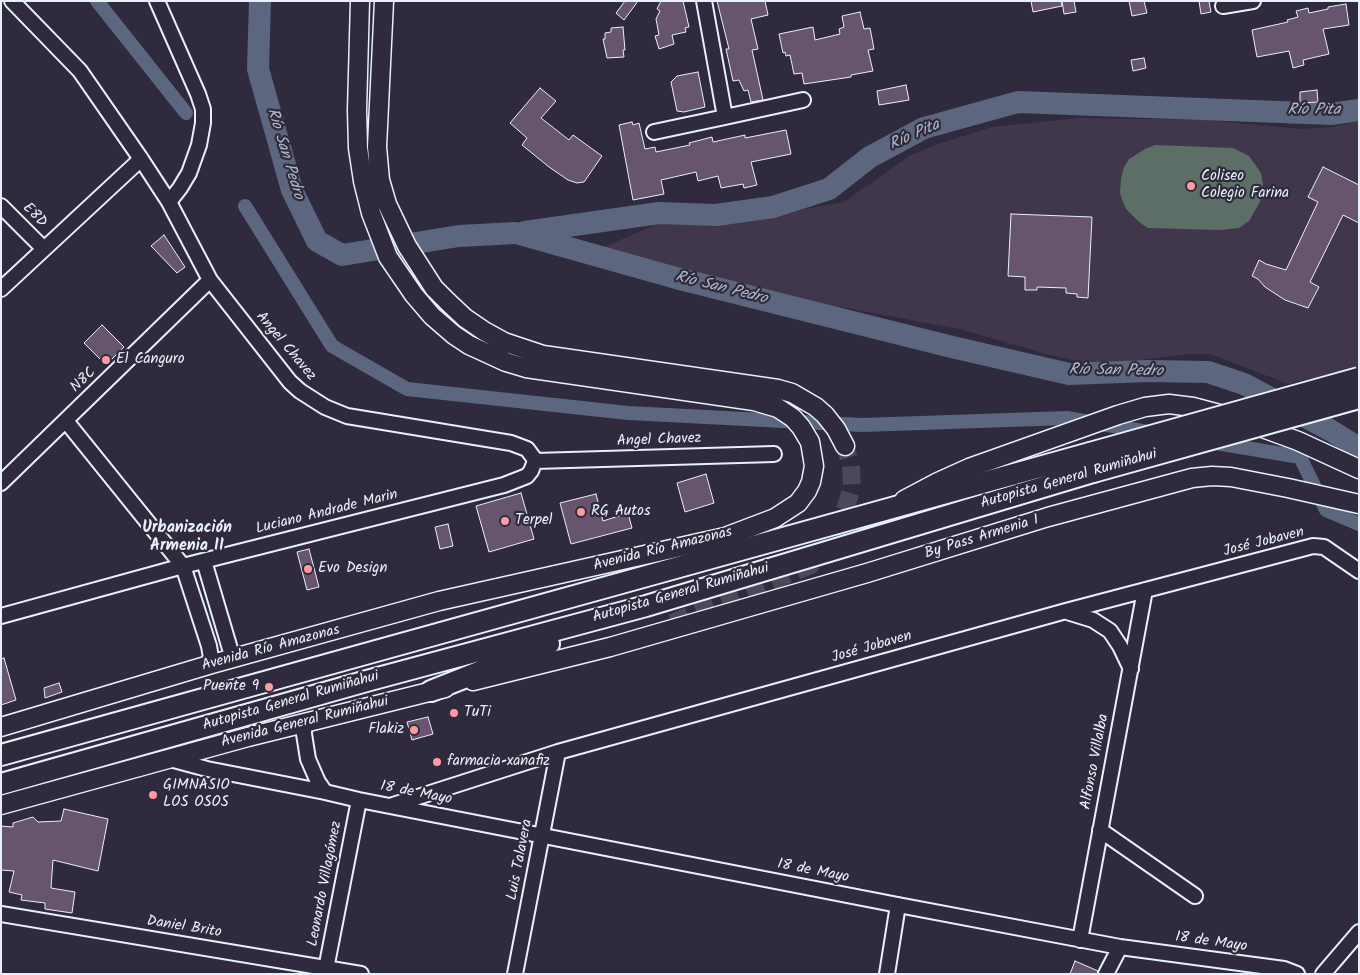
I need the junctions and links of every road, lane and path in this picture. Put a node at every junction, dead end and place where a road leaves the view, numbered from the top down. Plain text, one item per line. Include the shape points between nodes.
1 (12, 1) edge
2 (158, 1) edge
3 (360, 1) edge
4 (384, 1) edge
5 (704, 1) edge
6 (1252, 1) edge
7 (1223, 6) dead end
8 (803, 100) dead end
9 (725, 117) junction
10 (654, 132) dead end
11 (141, 159) junction
12 (169, 202) junction
13 (1, 206) edge
14 (44, 249) junction
15 (210, 280) junction
16 (1, 289) edge
17 (1359, 378) edge
18 (1359, 398) edge
19 (66, 421) junction
20 (845, 446) tunnel mouth
21 (774, 454) dead end
22 (534, 461) junction
23 (1091, 462) junction
24 (1359, 469) edge
25 (1, 483) edge
26 (1351, 502) edge
27 (883, 511) junction
28 (204, 561) junction
29 (182, 566) junction
30 (1359, 571) edge
31 (1145, 590) junction
32 (646, 606) junction
33 (1066, 611) junction
34 (1, 616) edge
35 (617, 644) joint
36 (233, 659) junction
37 (212, 664) junction
38 (1131, 669) junction
39 (431, 691) junction
40 (304, 722) junction
41 (1, 727) edge
42 (558, 752) junction
43 (1, 755) edge
44 (170, 759) junction
45 (1, 784) edge
46 (325, 792) junction
47 (359, 800) junction
48 (1, 805) edge
49 (392, 806) junction
50 (1100, 830) junction
51 (542, 835) junction
52 (1195, 896) dead end
53 (898, 905) junction
54 (1, 914) edge
55 (1359, 932) edge
56 (1080, 940) junction
57 (1120, 947) junction
58 (325, 970) edge
59 (361, 974) edge
60 (515, 974) edge
61 (887, 974) edge
62 (1106, 974) edge
63 (1298, 974) edge
64 (1322, 974) edge

1 - 11 street, Angel Chavez via 80,71
2 - 12 street via 203,109 199,145 189,173
3 - 36 main road, Avenida Río Amazonas via 357,110 363,181 388,257 432,316 454,335 487,355 526,368 754,401 778,408 793,418 806,436 812,450 812,482 804,497 791,508 775,518 733,534 439,601
4 - 20 main road via 377,147 380,180 406,246 434,288 465,318 504,342 543,355 778,389 804,399 825,415
5 - 9 street
6 - 7 street
8 - 9 street
9 - 10 street
11 - 12 street, Angel Chavez
11 - 14 street
12 - 15 street, Angel Chavez
13 - 14 street, E8D
14 - 16 street
15 - 19 street, N8C
15 - 22 street, Angel Chavez via 290,382 307,397 347,416 511,443 527,449
17 - 23 highway, Autopista General Rumiñahui, bridge
18 - 23 highway, Autopista General Rumiñahui, bridge
19 - 25 street, N8C
19 - 29 street
21 - 22 street, Angel Chavez
22 - 28 street, Luciano Andrade Marin via 527,476 513,482
23 - 27 highway, Autopista General Rumiñahui
23 - 32 highway, Autopista General Rumiñahui
24 - 27 main road via 1298,441 1238,419 1169,404 1118,415 969,468
26 - 35 main road, By Pass Armenia I via 1231,477 1192,478
27 - 43 highway, Autopista General Rumiñahui
28 - 29 street, Luciano Andrade Marin
28 - 36 street
29 - 34 street, Luciano Andrade Marin
29 - 37 street
30 - 31 street, José Jobaven via 1324,548 1314,546
31 - 33 street, José Jobaven
31 - 38 street, Alfonso Villalba
32 - 39 highway
32 - 45 highway, Autopista General Rumiñahui
33 - 38 street via 1093,620 1110,631
33 - 42 street, José Jobaven
35 - 39 main road, Avenida General Rumiñahui
36 - 37 main road, Avenida Río Amazonas
37 - 41 main road, Avenida Río Amazonas
38 - 50 street, Alfonso Villalba
39 - 40 main road, Avenida General Rumiñahui
40 - 44 main road, Avenida General Rumiñahui
40 - 46 street via 308,759
42 - 49 street, José Jobaven
42 - 51 street, Luis Talavera
44 - 46 street, 18 de Mayo
44 - 48 main road, Avenida General Rumiñahui
46 - 47 street, 18 de Mayo
47 - 49 street, 18 de Mayo
47 - 58 street, Leonardo Villagómez
49 - 51 street, 18 de Mayo
50 - 52 street
50 - 56 street, Alfonso Villalba
51 - 53 street, 18 de Mayo
51 - 60 street, Luis Talavera
53 - 56 street, 18 de Mayo
53 - 61 street
54 - 58 street, Daniel Brito
55 - 64 street
56 - 57 street, 18 de Mayo
57 - 62 street
57 - 63 street, 18 de Mayo via 1284,969
58 - 59 street, Daniel Brito

